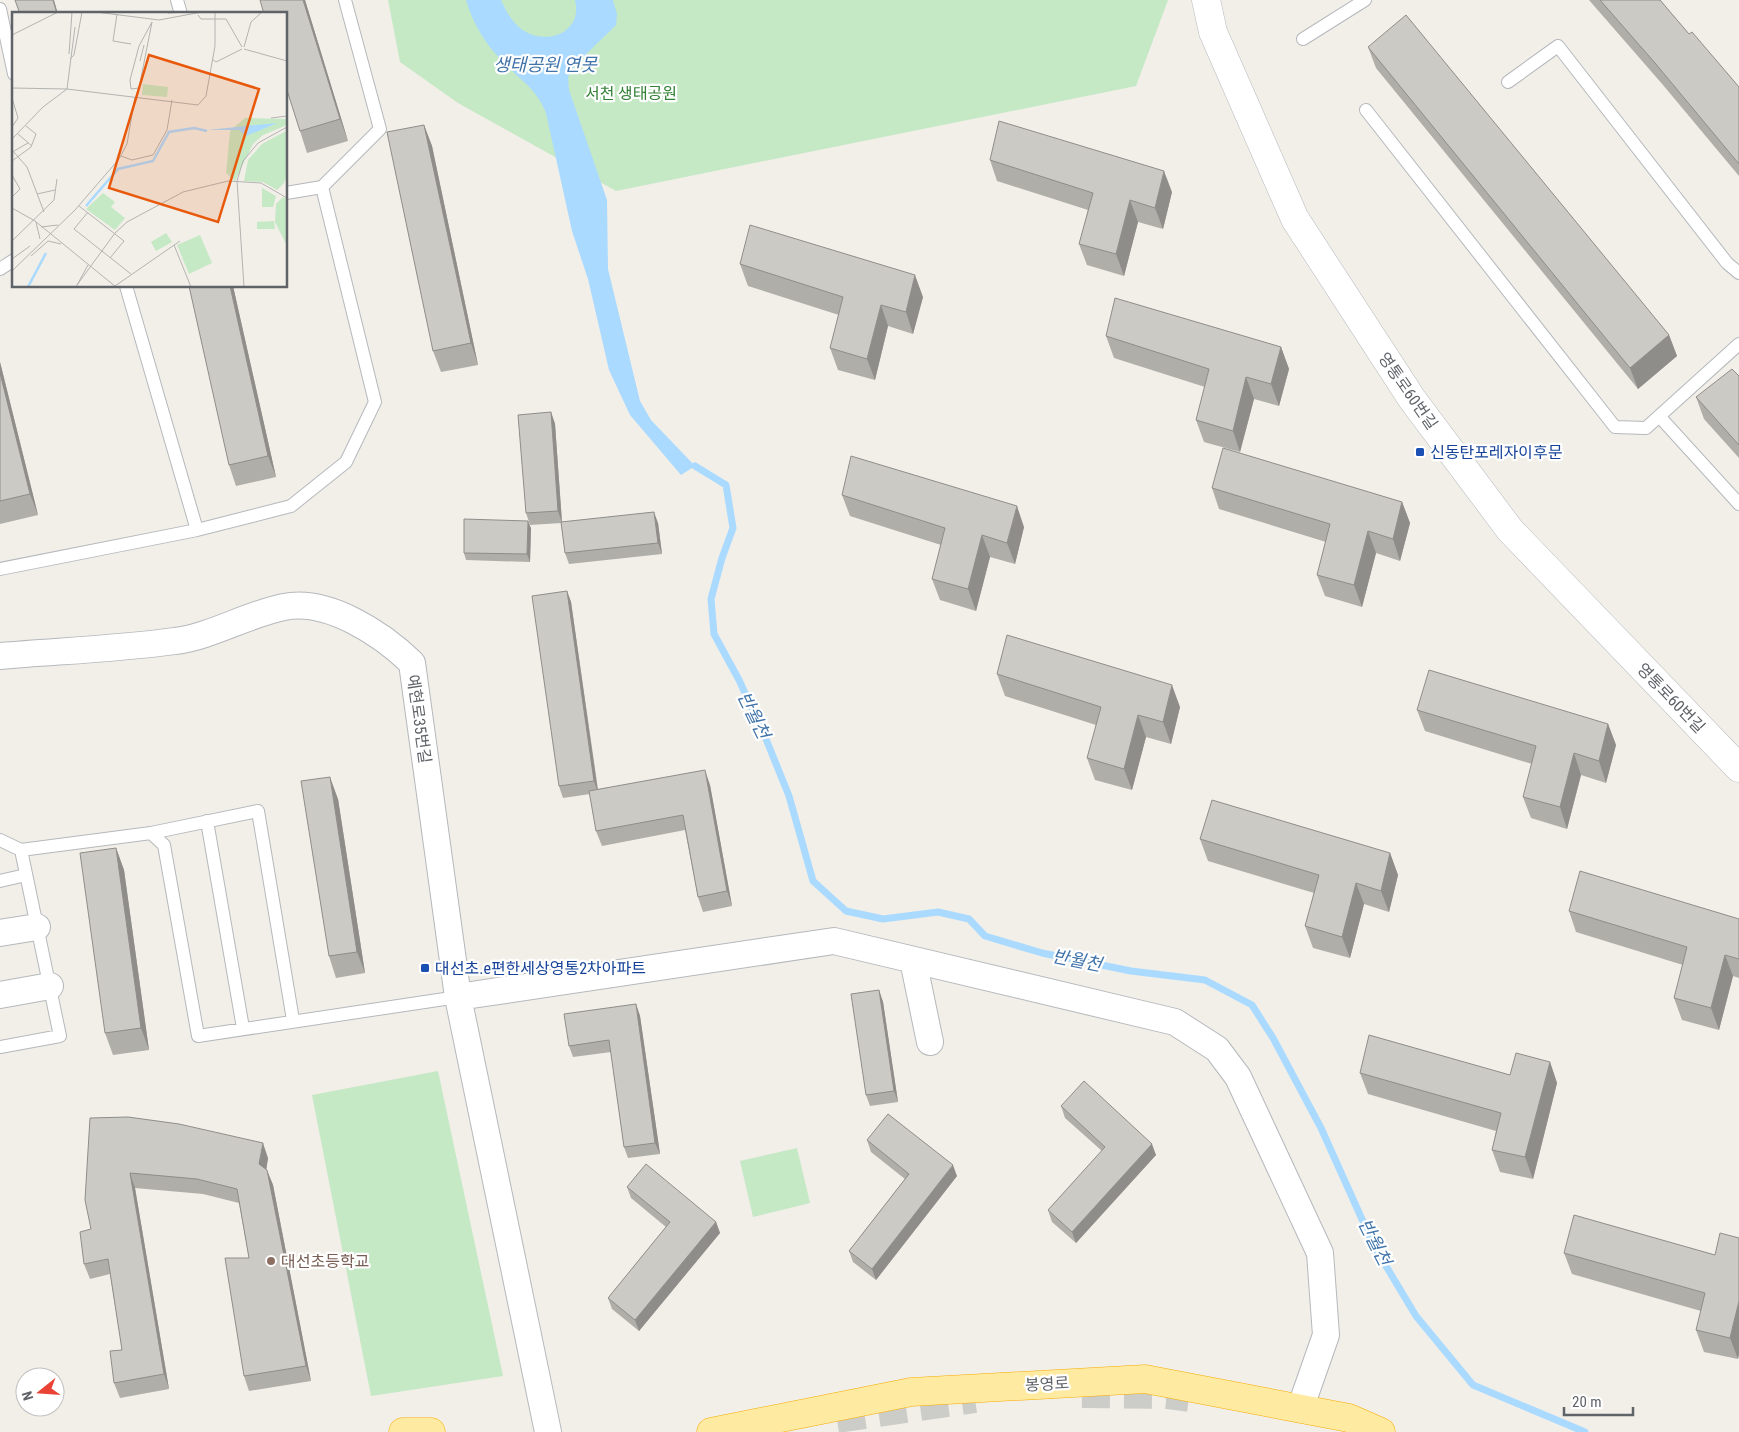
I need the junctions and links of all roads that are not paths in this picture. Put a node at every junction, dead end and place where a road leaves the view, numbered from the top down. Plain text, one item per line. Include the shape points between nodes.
1 (345, 0) edge
2 (1206, 0) edge
3 (1365, 0) edge
4 (0, 9) edge
5 (1303, 39) dead end
6 (12, 65) edge
7 (1508, 82) dead end
8 (1366, 110) dead end
9 (322, 187) junction
10 (288, 193) edge
11 (12, 261) edge
12 (0, 269) edge
13 (1739, 273) edge
14 (127, 288) edge
15 (1739, 344) edge
16 (1659, 416) junction
17 (1739, 504) edge
18 (197, 530) junction
19 (0, 569) edge
20 (0, 656) edge
21 (1739, 768) edge
22 (207, 822) junction
23 (151, 833) junction
24 (0, 840) edge
25 (20, 850) junction
26 (26, 875) junction
27 (0, 881) edge
28 (37, 927) junction
29 (0, 933) edge
30 (913, 960) junction
31 (50, 986) junction
32 (0, 995) edge
33 (458, 997) junction
34 (293, 1020) junction
35 (243, 1028) junction
36 (930, 1042) dead end
37 (0, 1047) edge
38 (1300, 1409) junction
39 (403, 1432) edge
40 (431, 1432) edge
41 (548, 1432) edge
42 (711, 1432) edge
43 (1382, 1432) edge

1 - 9 lane via 380,129
2 - 21 street, 영통로60번길 via 1213,32 1295,219 1412,398 1510,530
3 - 5 lane
4 - 6 lane
7 - 13 lane via 1558,46 1727,263
8 - 16 lane via 1615,427 1646,428
9 - 10 lane
9 - 18 lane via 374,402 346,462 291,506
11 - 12 lane
14 - 18 lane
15 - 16 lane
16 - 17 lane
18 - 19 lane
20 - 33 street, 예현로35번길 via 177,641 285,606 323,608 364,626 396,648 412,663
22 - 23 lane
22 - 34 lane via 258,811
22 - 35 lane
23 - 25 lane
23 - 35 lane via 164,845 198,1036
24 - 25 lane
25 - 26 lane
26 - 27 lane
26 - 28 lane
28 - 29 street
28 - 31 lane
30 - 33 street via 834,941
30 - 36 street
30 - 38 street via 1175,1022 1217,1049 1238,1077 1320,1253 1326,1335
31 - 32 street
31 - 37 lane via 60,1036
33 - 34 lane
33 - 41 street, 예현로35번길
34 - 35 lane
38 - 42 highway, 봉영로 via 1145,1379 911,1392
38 - 43 highway, 봉영로 via 1349,1418
39 - 40 highway

